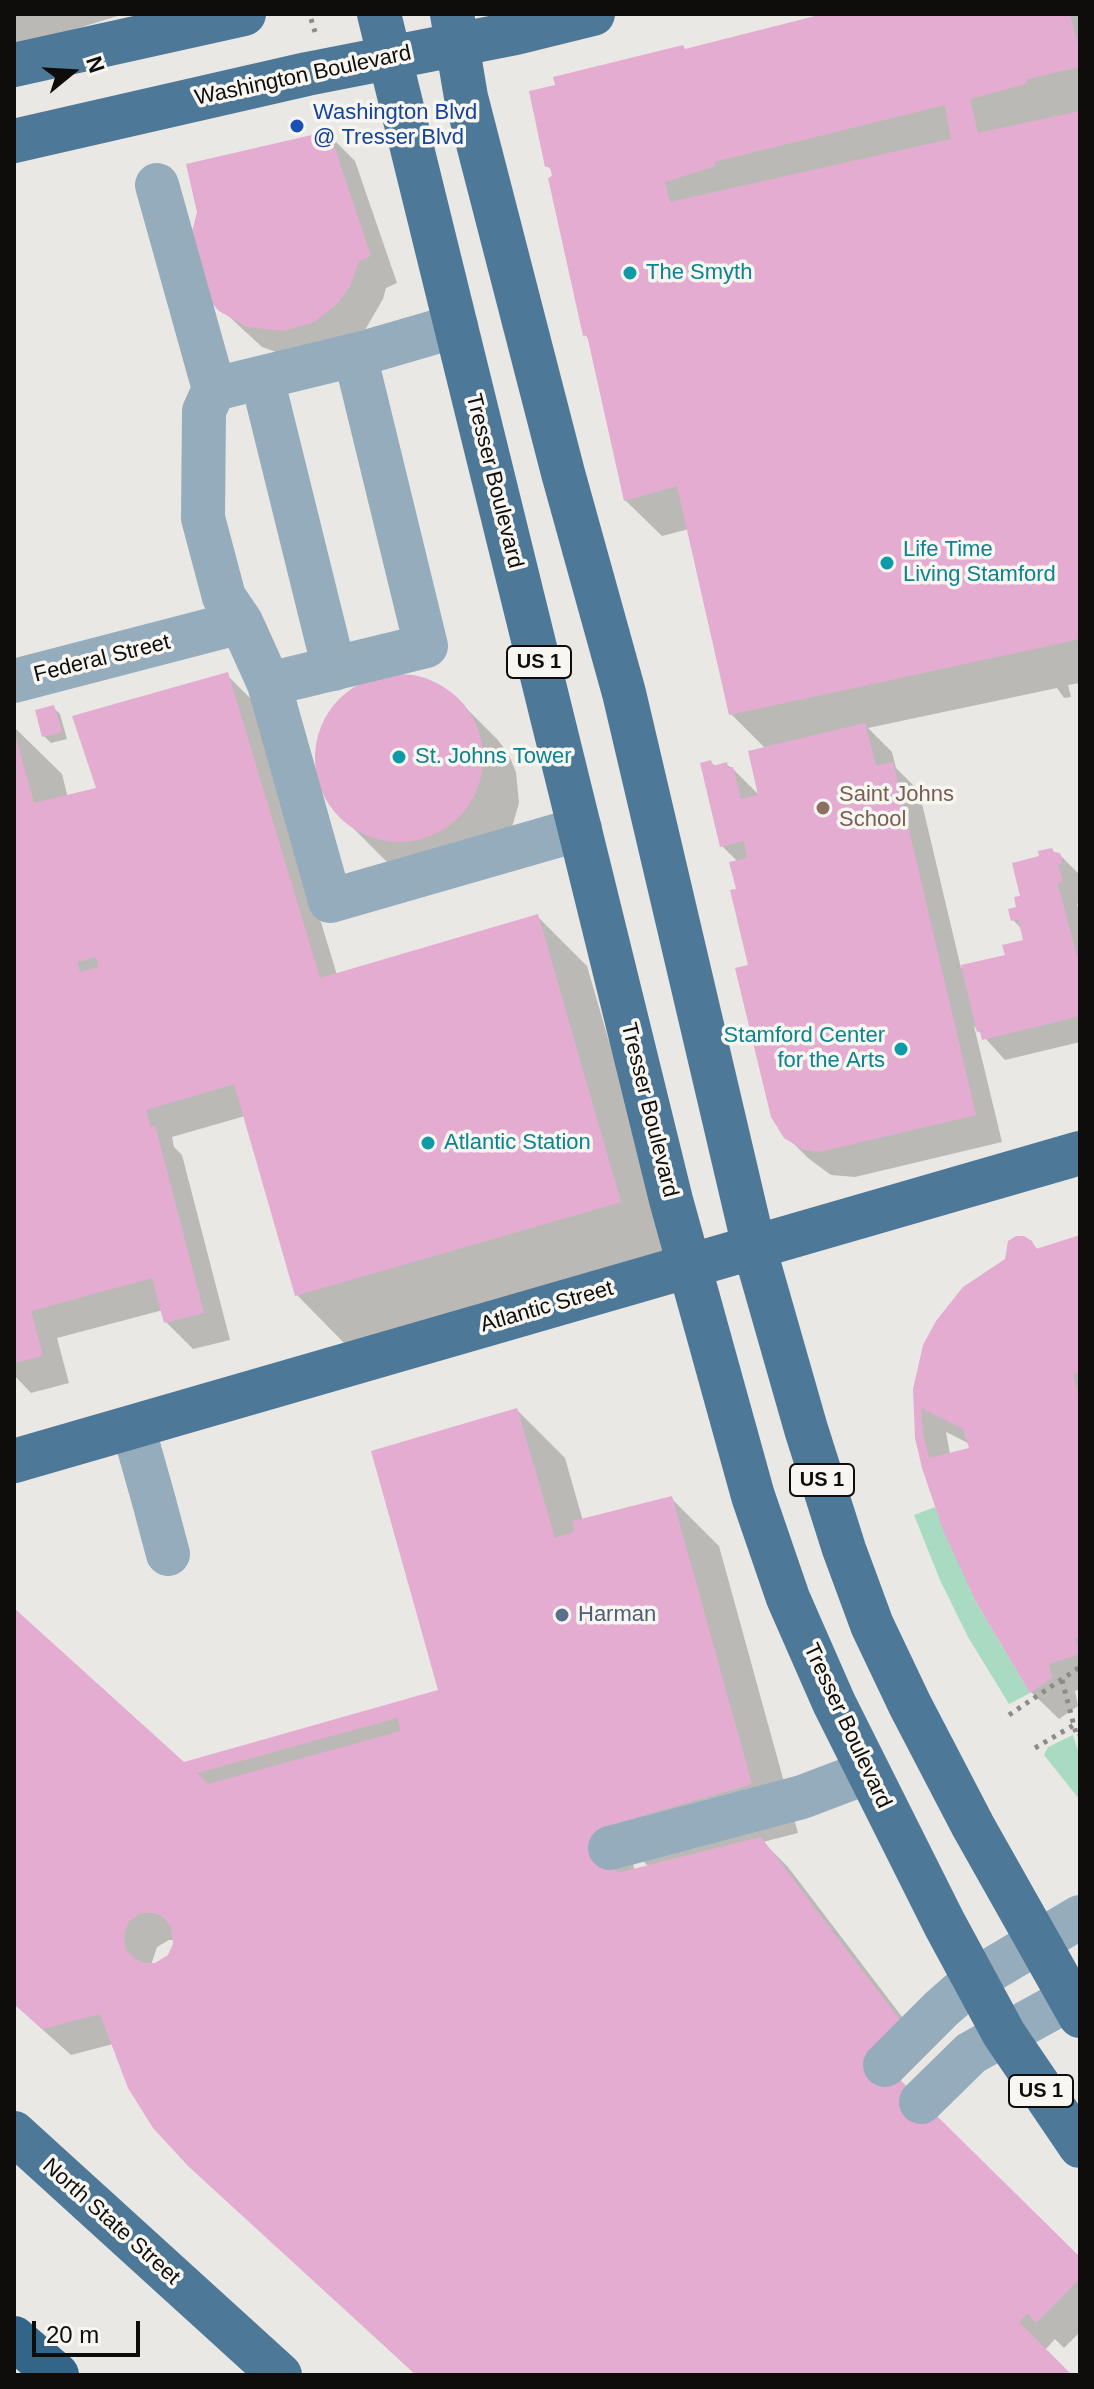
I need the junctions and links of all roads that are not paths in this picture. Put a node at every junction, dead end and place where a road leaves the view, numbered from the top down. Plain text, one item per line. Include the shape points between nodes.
1 (244, 14) edge
2 (379, 14) edge
3 (593, 14) edge
4 (454, 29) edge
5 (390, 58) junction
6 (14, 65) edge
7 (14, 141) edge
8 (157, 185) dead end
9 (456, 326) junction
10 (355, 355) junction
11 (262, 378) junction
12 (214, 389) junction
13 (241, 622) junction
14 (334, 669) junction
15 (14, 681) edge
16 (269, 684) junction
17 (580, 829) junction
18 (1080, 1153) edge
19 (754, 1247) junction
20 (688, 1265) junction
21 (133, 1427) junction
22 (14, 1461) edge
23 (168, 1554) dead end
24 (868, 1772) junction
25 (610, 1848) dead end
26 (1080, 1917) edge
27 (1037, 1942) junction
28 (974, 1980) junction
29 (1077, 2002) edge
30 (1004, 2034) junction
31 (885, 2065) dead end
32 (921, 2102) dead end
33 (14, 2133) edge
34 (1080, 2146) edge
35 (14, 2338) edge
36 (57, 2375) edge
37 (280, 2375) edge

1 - 6 main road
2 - 5 main road, Tresser Boulevard / US 1
3 - 4 main road, Washington Boulevard
4 - 5 main road, Washington Boulevard
4 - 19 main road, US 1 via 470,111 624,693
5 - 7 main road, Washington Boulevard
5 - 9 main road, Tresser Boulevard / US 1
8 - 12 street
9 - 10 street
9 - 17 main road, Tresser Boulevard / US 1
10 - 11 street
10 - 14 street via 426,646
11 - 12 street
11 - 14 street
12 - 13 street via 204,411 203,518 224,597
13 - 15 street, Federal Street
13 - 16 street
14 - 16 street
16 - 17 street via 330,901
17 - 20 main road, Tresser Boulevard / US 1
18 - 19 main road, Atlantic Street
19 - 20 main road, Atlantic Street
19 - 27 main road, US 1 via 806,1429 872,1625
20 - 21 main road, Atlantic Street
20 - 24 main road, Tresser Boulevard / US 1 via 753,1496 788,1598
21 - 22 main road, Atlantic Street
21 - 23 street
24 - 25 street via 802,1797
24 - 28 main road, Tresser Boulevard / US 1
26 - 27 street
27 - 28 street
27 - 29 main road, US 1
28 - 30 main road, Tresser Boulevard / US 1
28 - 31 street
29 - 30 street
30 - 32 street via 971,2053
30 - 34 main road, Tresser Boulevard / US 1
33 - 37 main road, North State Street
35 - 36 highway

